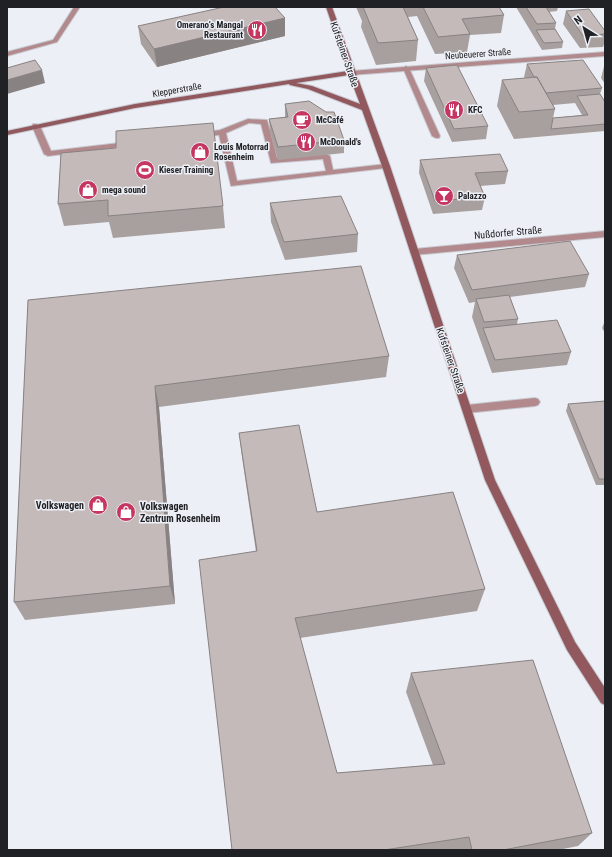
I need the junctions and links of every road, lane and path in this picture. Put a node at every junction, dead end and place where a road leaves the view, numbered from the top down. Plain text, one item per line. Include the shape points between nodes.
1 (76, 7) edge
2 (329, 7) edge
3 (7, 54) edge
4 (605, 54) edge
5 (406, 68) junction
6 (352, 73) junction
7 (284, 83) junction
8 (364, 109) junction
9 (36, 126) junction
10 (222, 132) junction
11 (7, 133) edge
12 (190, 136) edge
13 (436, 136) dead end
14 (135, 144) edge
15 (386, 166) junction
16 (330, 172) junction
17 (605, 234) edge
18 (414, 252) junction
19 (534, 402) dead end
20 (467, 409) junction
21 (605, 699) edge

1 - 3 street via 55,40
2 - 6 main road, Kufsteiner Straße
4 - 5 street, Neubeuerer Straße
5 - 6 street, Neubeuerer Straße
5 - 13 street
6 - 7 main road, Klepperstraße
6 - 8 main road, Kufsteiner Straße
7 - 8 main road via 310,88
7 - 9 main road, Klepperstraße via 172,99
8 - 15 main road, Kufsteiner Straße
9 - 11 main road, Klepperstraße
9 - 14 street via 48,154
10 - 12 street
10 - 16 street via 234,184
10 - 16 street via 248,122 264,122 274,161 326,156
15 - 16 street
15 - 18 main road, Kufsteiner Straße
17 - 18 street, Nußdorfer Straße
18 - 20 main road, Kufsteiner Straße
19 - 20 street
20 - 21 main road, Kufsteiner Straße via 490,480 571,646

